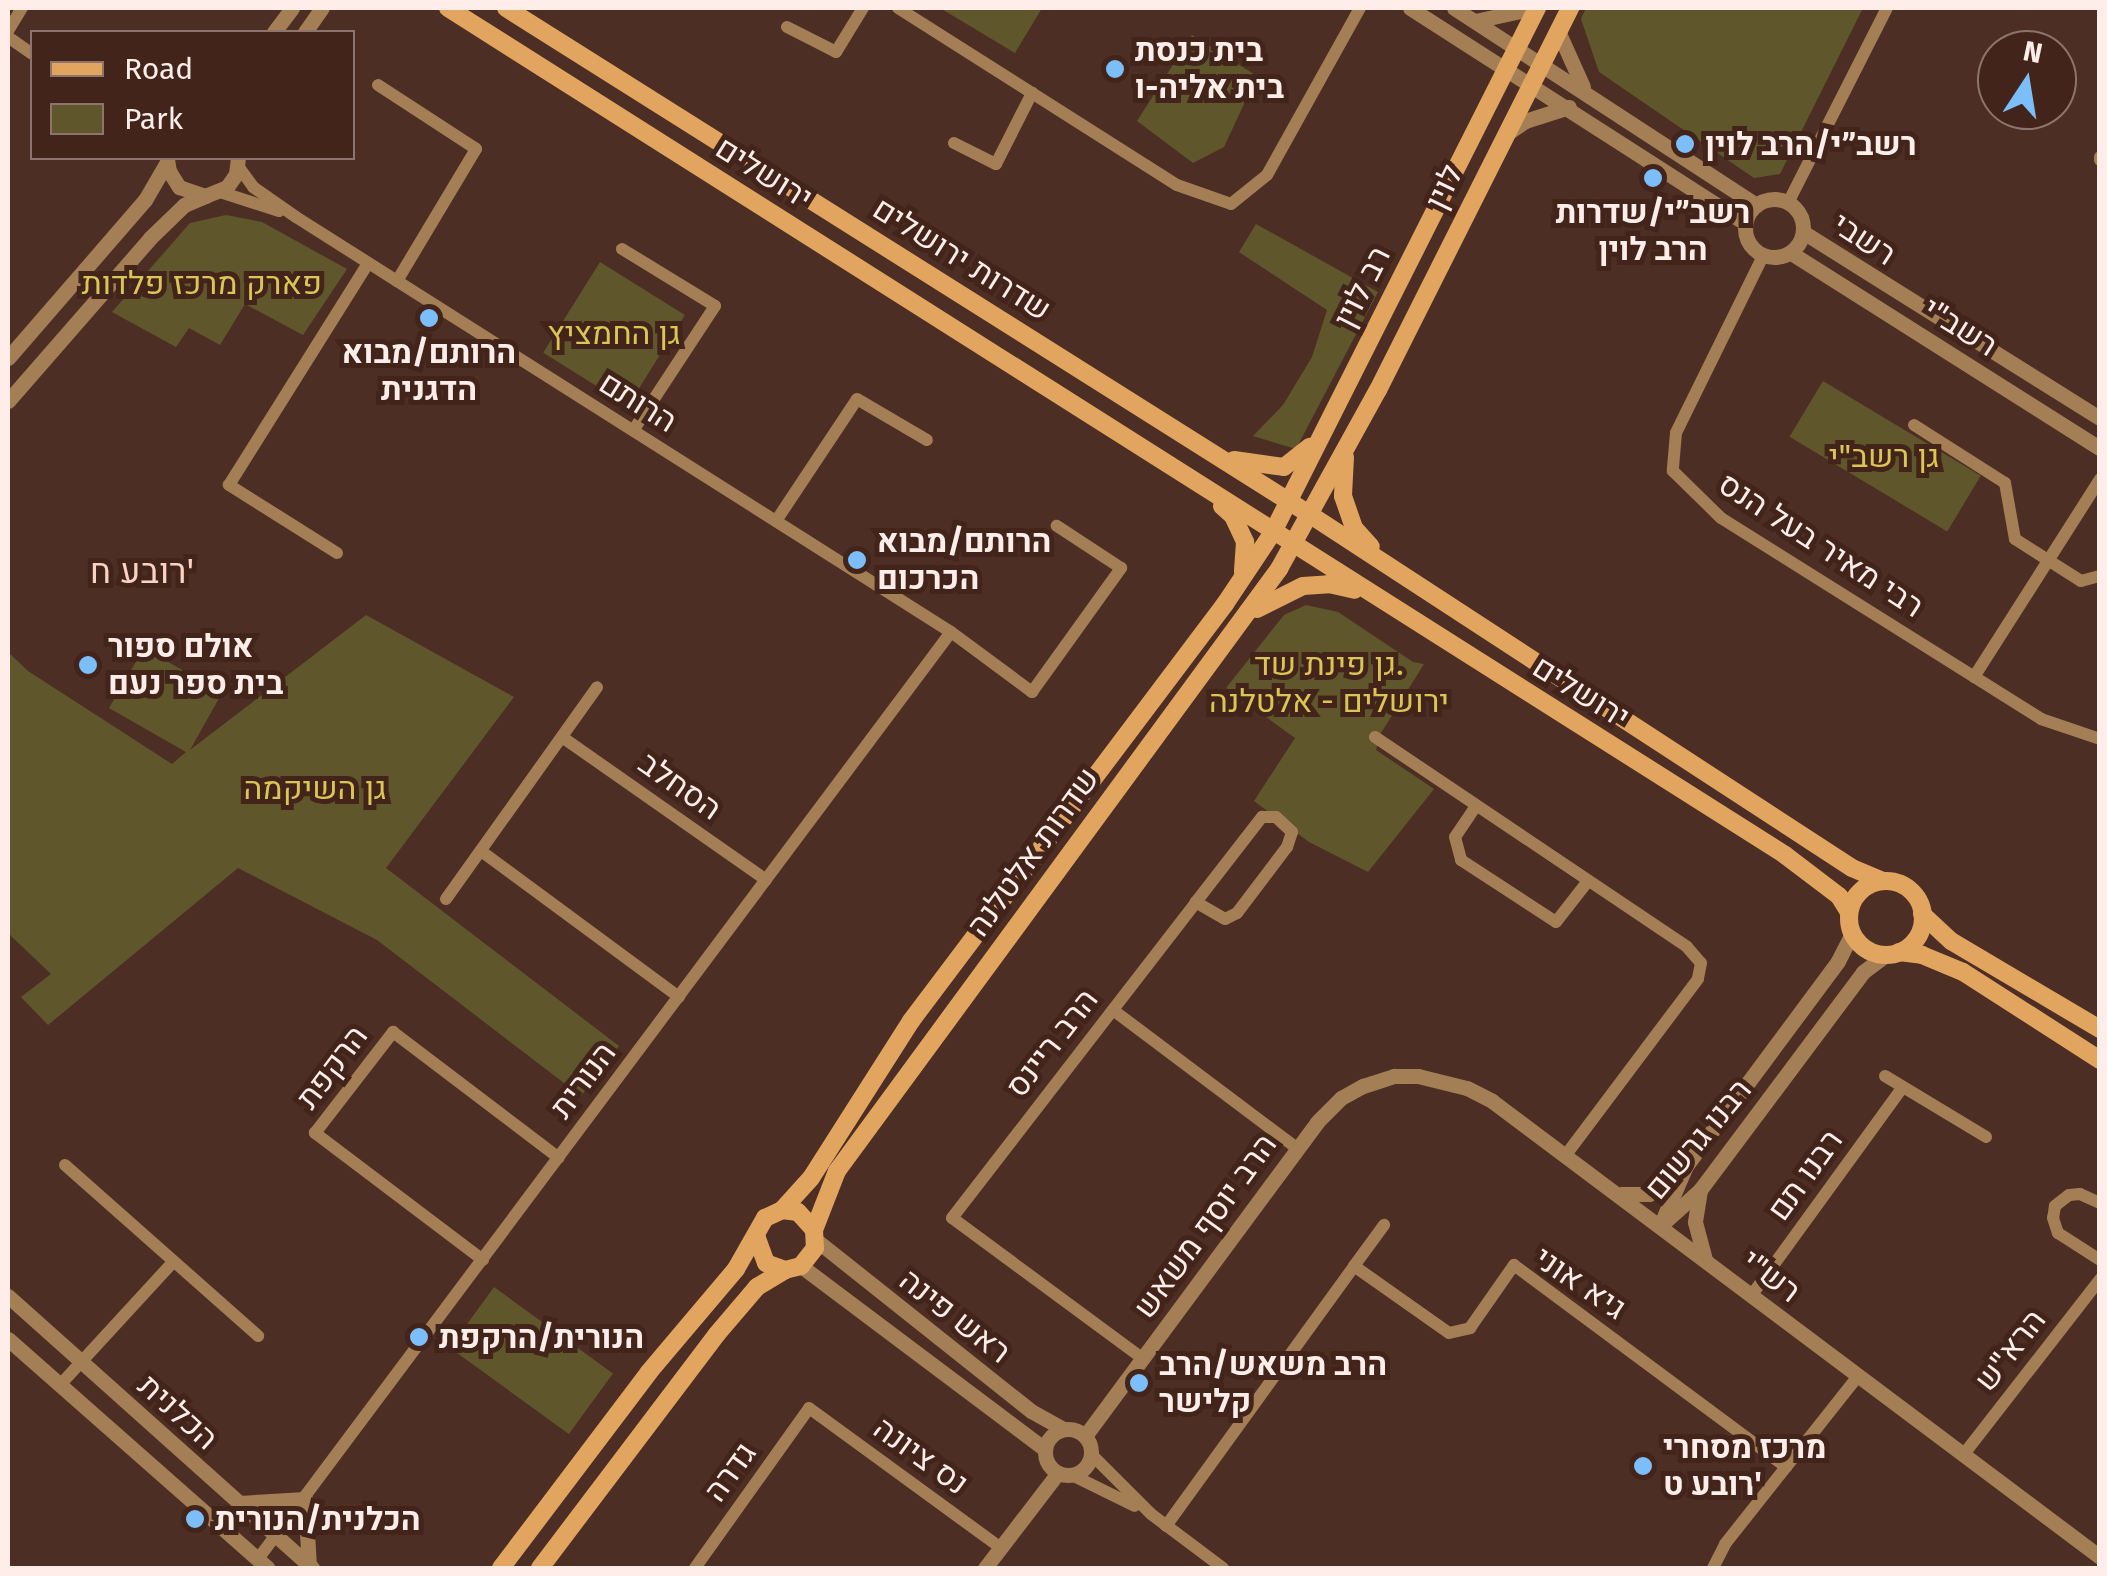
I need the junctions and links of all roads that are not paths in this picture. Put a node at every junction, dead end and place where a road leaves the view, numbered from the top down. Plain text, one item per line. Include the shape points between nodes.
1 (22, 8) edge
2 (292, 8) edge
3 (322, 8) edge
4 (448, 8) edge
5 (506, 8) edge
6 (863, 8) edge
7 (898, 8) edge
8 (1360, 8) edge
9 (1410, 8) edge
10 (1454, 8) edge
11 (1536, 8) edge
12 (1570, 8) edge
13 (1887, 8) edge
14 (1475, 21) junction
15 (787, 27) dead end
16 (276, 30) edge
17 (306, 30) edge
18 (1558, 30) junction
19 (8, 34) edge
20 (1517, 48) junction
21 (30, 52) edge
22 (1541, 62) junction
23 (1505, 69) junction
24 (1530, 84) junction
25 (378, 85) dead end
26 (1032, 92) junction
27 (1588, 95) junction
28 (1568, 107) junction
29 (1503, 137) junction
30 (954, 143) dead end
31 (167, 160) edge
32 (238, 162) edge
33 (212, 194) junction
34 (1788, 202) junction
35 (1756, 205) junction
36 (296, 218) junction
37 (1745, 223) junction
38 (1804, 232) junction
39 (622, 249) dead end
40 (1791, 252) junction
41 (1763, 256) junction
42 (368, 263) junction
43 (397, 282) junction
44 (8, 358) edge
45 (8, 401) edge
46 (2100, 418) edge
47 (1914, 425) dead end
48 (633, 431) junction
49 (1321, 436) junction
50 (927, 440) dead end
51 (1347, 446) junction
52 (2100, 448) edge
53 (1210, 451) junction
54 (2100, 479) edge
55 (1200, 485) junction
56 (1288, 501) junction
57 (1309, 514) junction
58 (776, 522) junction
59 (1056, 526) dead end
60 (1273, 532) junction
61 (1293, 544) junction
62 (336, 553) dead end
63 (2048, 560) junction
64 (1385, 563) junction
65 (2100, 576) edge
66 (1238, 583) junction
67 (1376, 597) junction
68 (1241, 622) junction
69 (951, 632) junction
70 (1974, 677) junction
71 (598, 688) dead end
72 (562, 736) junction
73 (1374, 737) dead end
74 (2100, 739) edge
75 (1476, 806) junction
76 (480, 851) junction
77 (766, 880) junction
78 (1588, 881) junction
79 (1882, 881) junction
80 (446, 899) dead end
81 (1196, 902) junction
82 (1849, 912) junction
83 (1922, 914) junction
84 (1852, 933) junction
85 (1893, 953) junction
86 (679, 997) junction
87 (1113, 1010) junction
88 (2100, 1029) edge
89 (2100, 1060) edge
90 (1394, 1076) joint
91 (1885, 1076) dead end
92 (1903, 1087) junction
93 (1986, 1136) dead end
94 (1296, 1148) junction
95 (1566, 1156) junction
96 (559, 1158) junction
97 (65, 1165) dead end
98 (1686, 1166) junction
99 (1700, 1190) junction
100 (1616, 1193) junction
101 (2100, 1203) edge
102 (782, 1210) junction
103 (1384, 1226) dead end
104 (1660, 1226) junction
105 (815, 1235) junction
106 (756, 1236) junction
107 (482, 1260) junction
108 (2100, 1260) edge
109 (174, 1262) junction
110 (1706, 1262) junction
111 (1354, 1266) junction
112 (792, 1268) junction
113 (2100, 1279) edge
114 (8, 1296) edge
115 (1751, 1296) junction
116 (258, 1336) dead end
117 (8, 1338) edge
118 (1142, 1358) junction
119 (82, 1362) junction
120 (1858, 1376) junction
121 (60, 1386) junction
122 (810, 1408) joint
123 (1063, 1429) junction
124 (1085, 1436) junction
125 (1045, 1449) junction
126 (1091, 1454) junction
127 (1964, 1454) junction
128 (1786, 1468) junction
129 (1064, 1474) junction
130 (304, 1499) junction
131 (239, 1503) junction
132 (1151, 1514) junction
133 (1166, 1526) junction
134 (276, 1536) junction
135 (1001, 1548) junction
136 (2100, 1557) edge
137 (263, 1564) edge
138 (311, 1567) edge
139 (500, 1568) edge
140 (540, 1568) edge
141 (694, 1568) edge
142 (985, 1568) edge
143 (1223, 1568) edge
144 (1713, 1568) edge

1 - 19 street
2 - 16 street
3 - 17 street
4 - 55 main road, ירושלים
5 - 53 main road, שדרות ירושלים
6 - 15 street via 836,52
7 - 26 street
8 - 26 street via 1267,175 1232,204 1177,185
9 - 23 street
10 - 14 street
11 - 14 street
11 - 20 main road, רב לוין
12 - 18 main road, לוין
13 - 34 street
14 - 20 street
18 - 22 main road, לוין
18 - 27 street
19 - 21 street
20 - 22 street
20 - 23 main road, רב לוין
22 - 24 main road, לוין
22 - 27 street
23 - 24 street
23 - 49 main road, רב לוין
24 - 28 street
24 - 29 main road, לוין
25 - 43 street via 476,150
26 - 30 street via 996,164
27 - 35 street
28 - 29 street
28 - 37 street
29 - 51 main road, לוין
31 - 33 street via 179,187
31 - 44 street via 145,200
32 - 33 street via 232,180
32 - 36 street, הרותם via 253,187
33 - 36 street, הרותם
33 - 45 street via 184,205 150,238
34 - 35 street
34 - 38 street
35 - 37 street
36 - 42 street, הרותם
37 - 41 street via 1748,243
38 - 40 street
38 - 46 street, רשבי
39 - 48 street via 716,306
40 - 41 street
40 - 52 street, רשב"י
41 - 70 street, רבי מאיר בעל הנס via 1676,433 1673,471 1721,518
42 - 43 street, הרותם
42 - 62 street via 229,485
43 - 48 street, הרותם
47 - 63 street via 2004,483 2015,539
48 - 58 street, הרותם
49 - 53 main road via 1284,467
49 - 56 main road, רב לוין
50 - 58 street via 857,399
51 - 57 main road, לוין
51 - 64 main road via 1342,496 1354,528
53 - 56 main road, שדרות ירושלים
54 - 63 street
55 - 60 main road
55 - 66 main road via 1240,528 1246,556
56 - 57 main road, שדרות ירושלים
56 - 60 main road, רב לוין
57 - 61 main road, שדרות אלטלנה
57 - 64 main road, שדרות ירושלים
58 - 69 street, הרותם
59 - 69 street, הרותם via 1122,568 1032,692
60 - 61 main road, ירושלים
60 - 66 main road, שדרות אלטלנה
61 - 67 main road, ירושלים
61 - 68 main road, שדרות אלטלנה
63 - 65 street via 2081,581
63 - 70 street
64 - 79 main road, ירושלים via 1852,868
66 - 102 main road, שדרות אלטלנה via 911,1020 811,1178
67 - 68 main road via 1342,586 1303,586 1270,599
67 - 82 main road, ירושלים via 1785,856 1839,896
68 - 105 main road, שדרות אלטלנה via 838,1171
69 - 77 street, הנורית
70 - 74 street, רבי מאיר בעל הנס via 2041,719
71 - 72 street
72 - 76 street
72 - 77 street, הסחלב
73 - 75 street
75 - 78 street
75 - 78 street via 1456,837 1461,860 1556,922
76 - 80 street
76 - 86 street
77 - 86 street, הנורית
78 - 95 street via 1701,962 1698,979
79 - 82 main road via 1860,891
79 - 83 main road via 1909,890
81 - 81 street, הרב ריינס via 1262,816 1276,817 1292,832 1288,847 1237,913 1225,919
81 - 87 street, הרב ריינס
82 - 84 main road
83 - 85 main road via 1919,933
83 - 88 main road via 1951,941
84 - 85 main road via 1863,946
84 - 98 street, רבנו גרשום
85 - 89 main road via 1932,958 1963,972
85 - 99 street, רבנו גרשום via 1863,972
86 - 96 street, הנורית
87 - 94 street
87 - 118 street, הרב ריינס via 952,1218
90 - 94 street, הרב יוסף משאש via 1341,1098
90 - 95 street, רש"י via 1468,1088
91 - 92 street
92 - 93 street
92 - 115 street, רבנו תם
94 - 118 street, הרב יוסף משאש
95 - 100 street, רש"י
96 - 107 street, הנורית
96 - 107 street, הרקפת via 393,1032 315,1133
97 - 109 street
98 - 100 street via 1650,1194
98 - 104 street, רבנו גרשום
99 - 104 street, רבנו גרשום
99 - 110 street via 1695,1222
100 - 104 street, רש"י
101 - 108 street via 2069,1195 2055,1206 2053,1218 2058,1233
102 - 105 main road via 798,1212
102 - 106 main road via 765,1218
103 - 111 street
104 - 110 street, רש"י
105 - 112 main road via 812,1255
105 - 123 street, ראש פינה via 1031,1411
106 - 112 main road via 760,1255
106 - 139 main road
107 - 130 street, הנורית
109 - 116 street
109 - 119 street
110 - 115 street, רש"י
111 - 128 street, גיא אוני via 1448,1333 1470,1328 1514,1266
111 - 133 street
112 - 125 street, ראש פינה
112 - 140 main road via 757,1288 717,1334
113 - 127 street, הרא"ש
114 - 119 street, הכלנית
115 - 120 street, רש"י
117 - 121 street, הכלנית
118 - 124 street, הרב יוסף משאש
119 - 121 street
119 - 131 street, הכלנית
120 - 127 street, רש"י
120 - 128 street
121 - 137 street, הכלנית
122 - 135 street, נס ציונה
122 - 141 street, גדרה
123 - 124 street
123 - 125 street
124 - 126 street
125 - 129 street via 1047,1462
126 - 129 street via 1086,1466
126 - 132 street
127 - 136 street, רש"י
128 - 144 street
129 - 132 street
129 - 135 street
130 - 131 street
130 - 134 street, הנורית
130 - 138 street
131 - 134 street, הכלנית
132 - 133 street
133 - 143 street
134 - 137 street, הנורית
134 - 138 street, הכלנית
135 - 142 street

